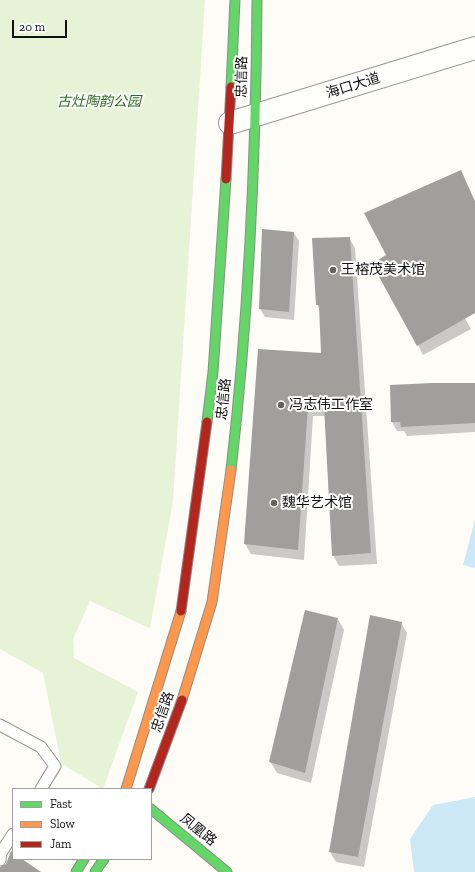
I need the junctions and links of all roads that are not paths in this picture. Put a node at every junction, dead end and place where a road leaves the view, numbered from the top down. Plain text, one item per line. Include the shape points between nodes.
1 (235, 0) edge
2 (257, 0) edge
3 (475, 48) edge
4 (256, 116) junction
5 (230, 123) junction
6 (0, 725) edge
7 (42, 788) edge
8 (126, 788) edge
9 (149, 788) edge
10 (152, 811) edge
11 (12, 836) edge
12 (0, 860) edge
13 (83, 860) edge
14 (103, 860) edge
15 (76, 872) edge
16 (95, 872) edge
17 (227, 872) edge

1 - 5 main road, 忠信路
2 - 4 main road, 忠信路
3 - 4 street, 海口大道
4 - 5 street, 海口大道
4 - 9 main road, 忠信路 via 241,381 224,526 212,602 177,715
5 - 8 main road, 忠信路 via 213,372 181,612
6 - 7 lane via 41,747 55,766
10 - 17 main road, 凤凰路
11 - 12 lane
13 - 15 main road
14 - 16 main road

